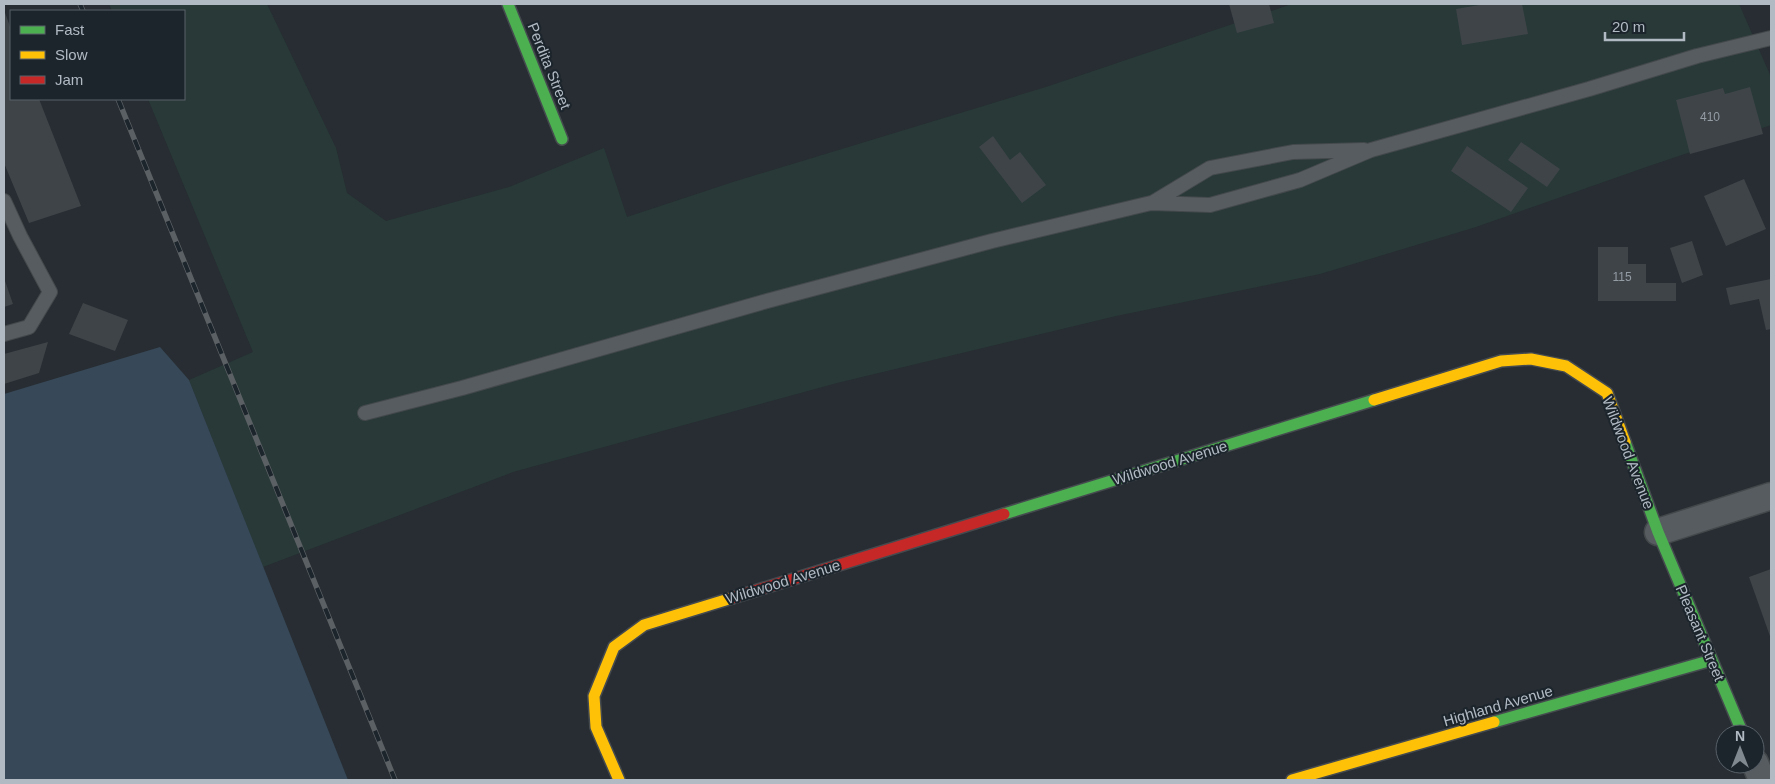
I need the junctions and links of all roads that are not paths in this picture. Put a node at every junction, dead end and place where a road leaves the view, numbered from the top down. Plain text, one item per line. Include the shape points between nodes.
1 (508, 4) edge
2 (1771, 38) edge
3 (562, 139) dead end
4 (1371, 150) junction
5 (4, 201) edge
6 (1151, 203) junction
7 (4, 334) edge
8 (365, 413) dead end
9 (1771, 496) edge
10 (1658, 532) junction
11 (1712, 660) junction
12 (1739, 724) edge
13 (1771, 779) edge
14 (619, 780) edge
15 (1292, 780) edge
16 (1764, 780) edge

1 - 3 street, Perdita Street
2 - 4 lane via 1697,56
4 - 6 lane via 1300,180 1210,205
4 - 6 lane via 1293,152 1210,168
5 - 7 lane via 50,292 29,327
6 - 8 lane via 767,301
9 - 10 street
10 - 11 street, Pleasant Street
10 - 14 street, Wildwood Avenue via 1607,393 1566,366 1531,359 1501,362 644,625 614,647 594,696 596,727
11 - 12 street, Pleasant Street
11 - 15 street, Highland Avenue
13 - 16 street

